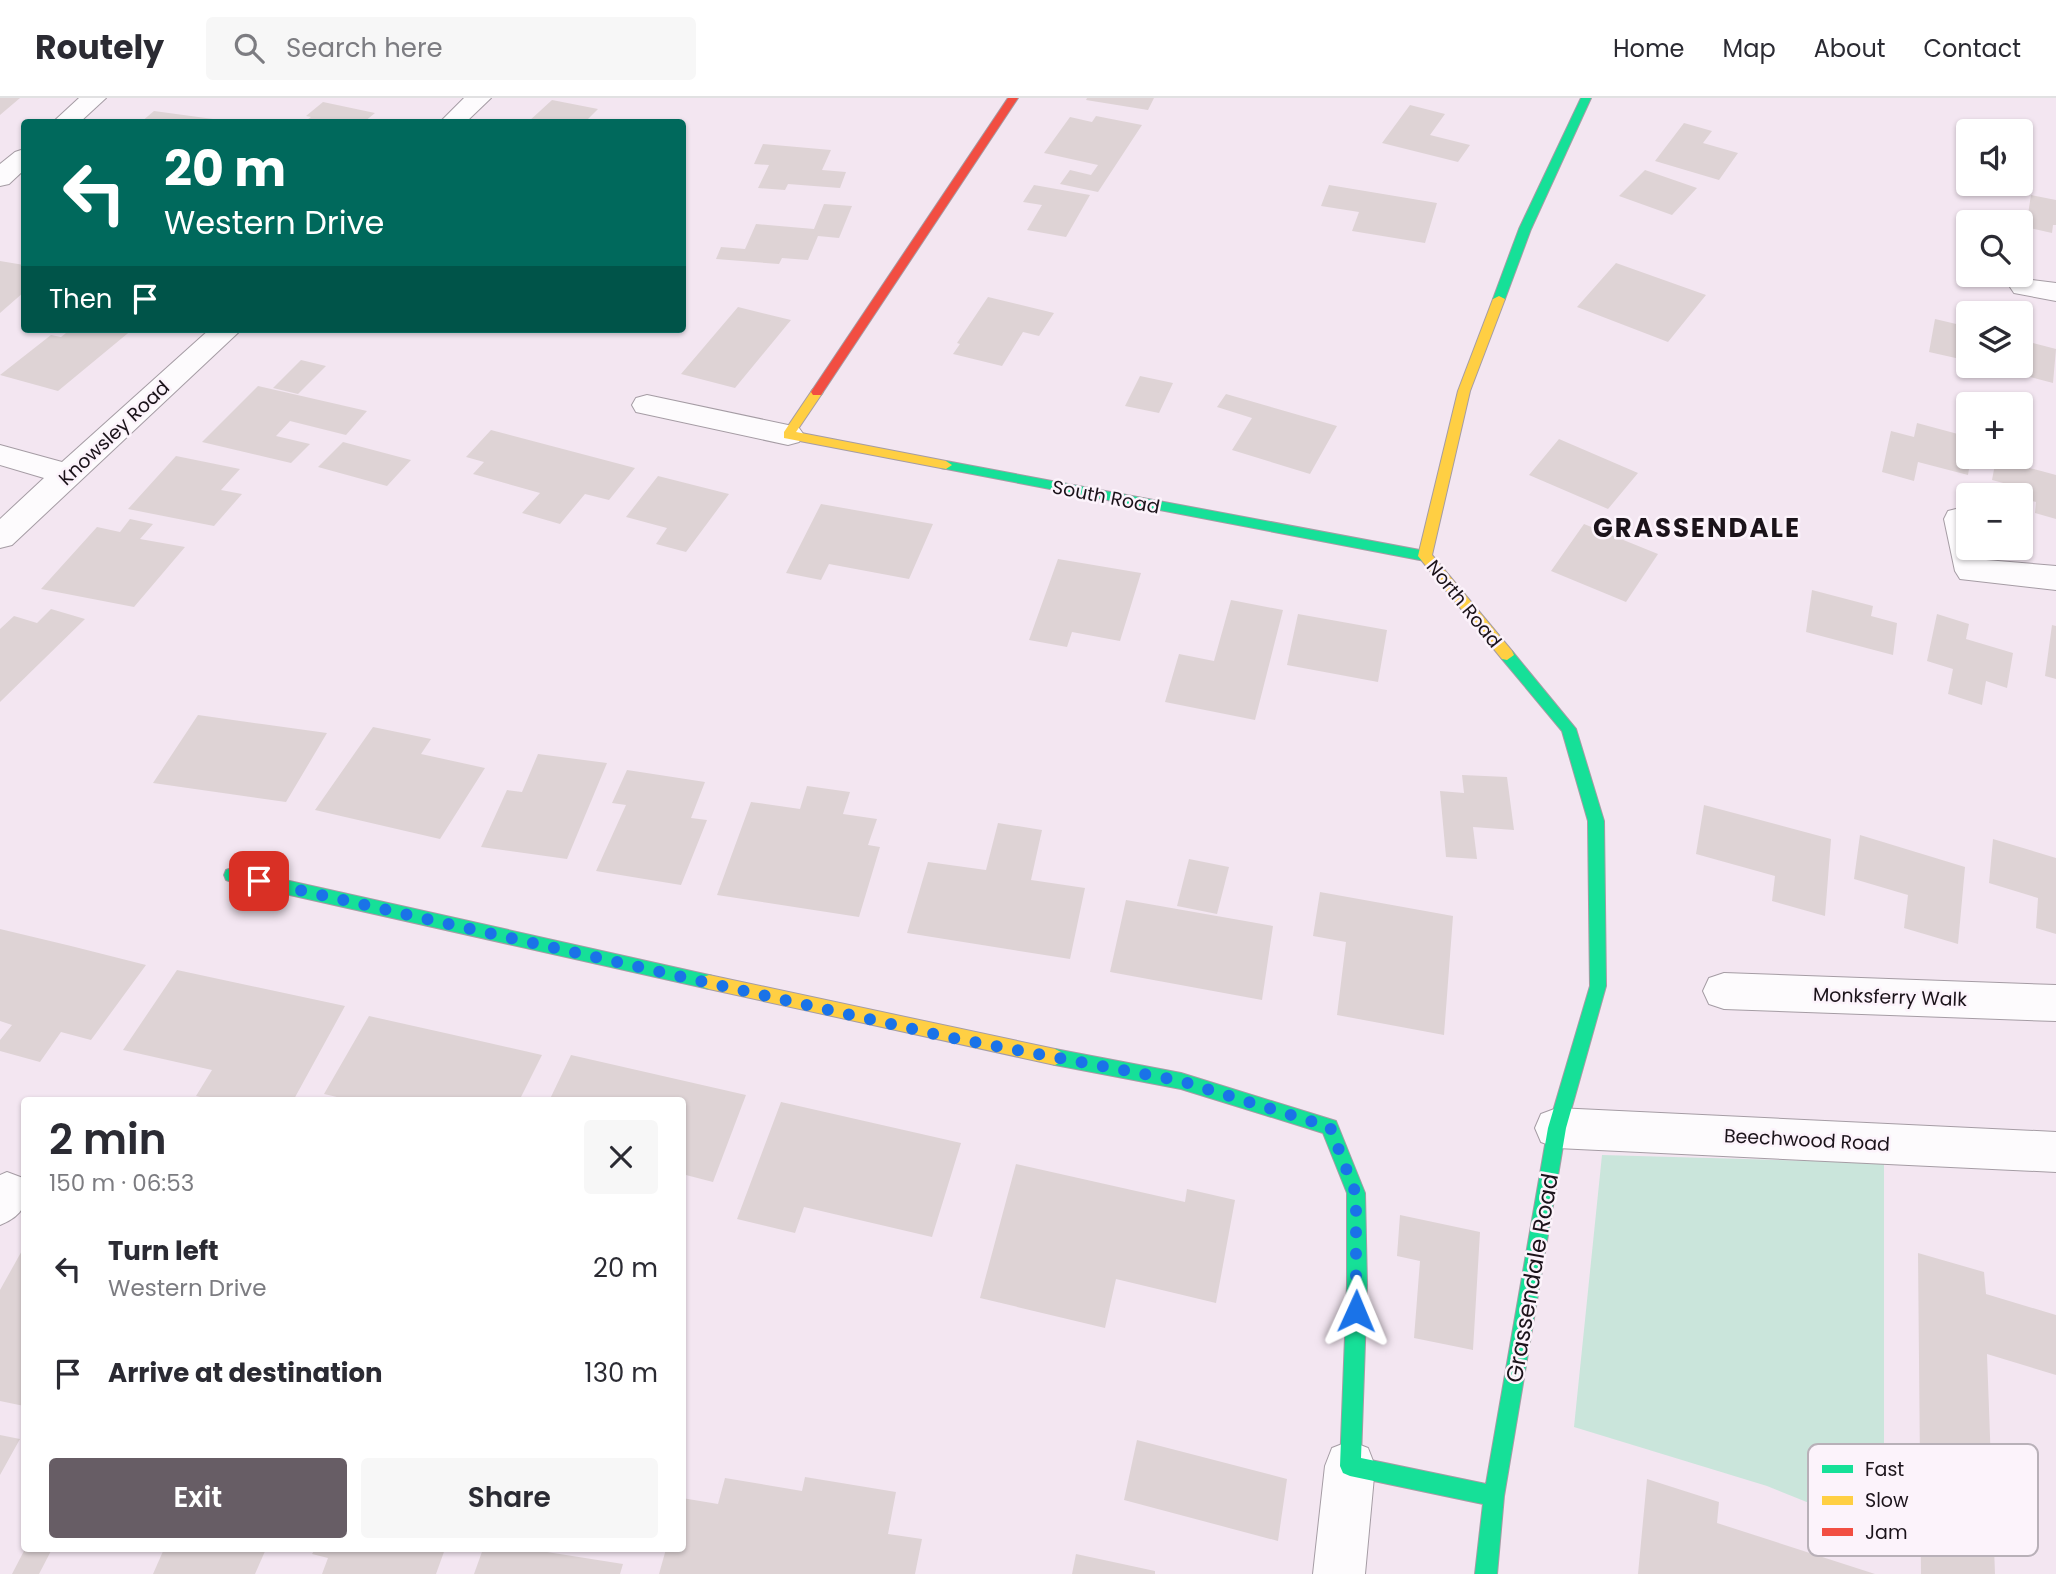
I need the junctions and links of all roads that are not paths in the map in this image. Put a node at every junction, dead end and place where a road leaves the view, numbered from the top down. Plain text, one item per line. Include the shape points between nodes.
1 (94, 98) edge
2 (479, 98) edge
3 (1013, 98) edge
4 (1586, 98) edge
5 (69, 119) edge
6 (455, 119) edge
7 (21, 160) edge
8 (0, 178) edge
9 (2024, 287) dead end
10 (2056, 292) edge
11 (224, 333) edge
12 (647, 405) dead end
13 (788, 435) junction
14 (0, 455) edge
15 (69, 475) junction
16 (0, 537) edge
17 (1425, 556) junction
18 (1969, 560) edge
19 (2056, 578) edge
20 (232, 876) dead end
21 (1598, 986) joint
22 (1724, 991) dead end
23 (2056, 1003) edge
24 (1557, 1128) junction
25 (2056, 1152) edge
26 (1350, 1466) junction
27 (1494, 1496) junction
28 (1339, 1574) edge
29 (1486, 1574) edge

1 - 5 street
2 - 6 street
3 - 13 street
4 - 17 street, North Road via 1525,229 1464,391
7 - 8 street
9 - 10 street
11 - 15 street, Knowsley Road
12 - 13 street, South Road
13 - 17 street, South Road
14 - 15 street
15 - 16 street, Knowsley Road
17 - 21 street, North Road via 1569,729 1596,821
18 - 19 street via 1972,571
20 - 26 street via 948,1037 1181,1081 1330,1127 1356,1194
21 - 24 street, Grassendale Road
22 - 23 street, Monksferry Walk
24 - 25 street, Beechwood Road
24 - 27 street, Grassendale Road
26 - 27 street
26 - 28 street
27 - 29 street, Grassendale Road

